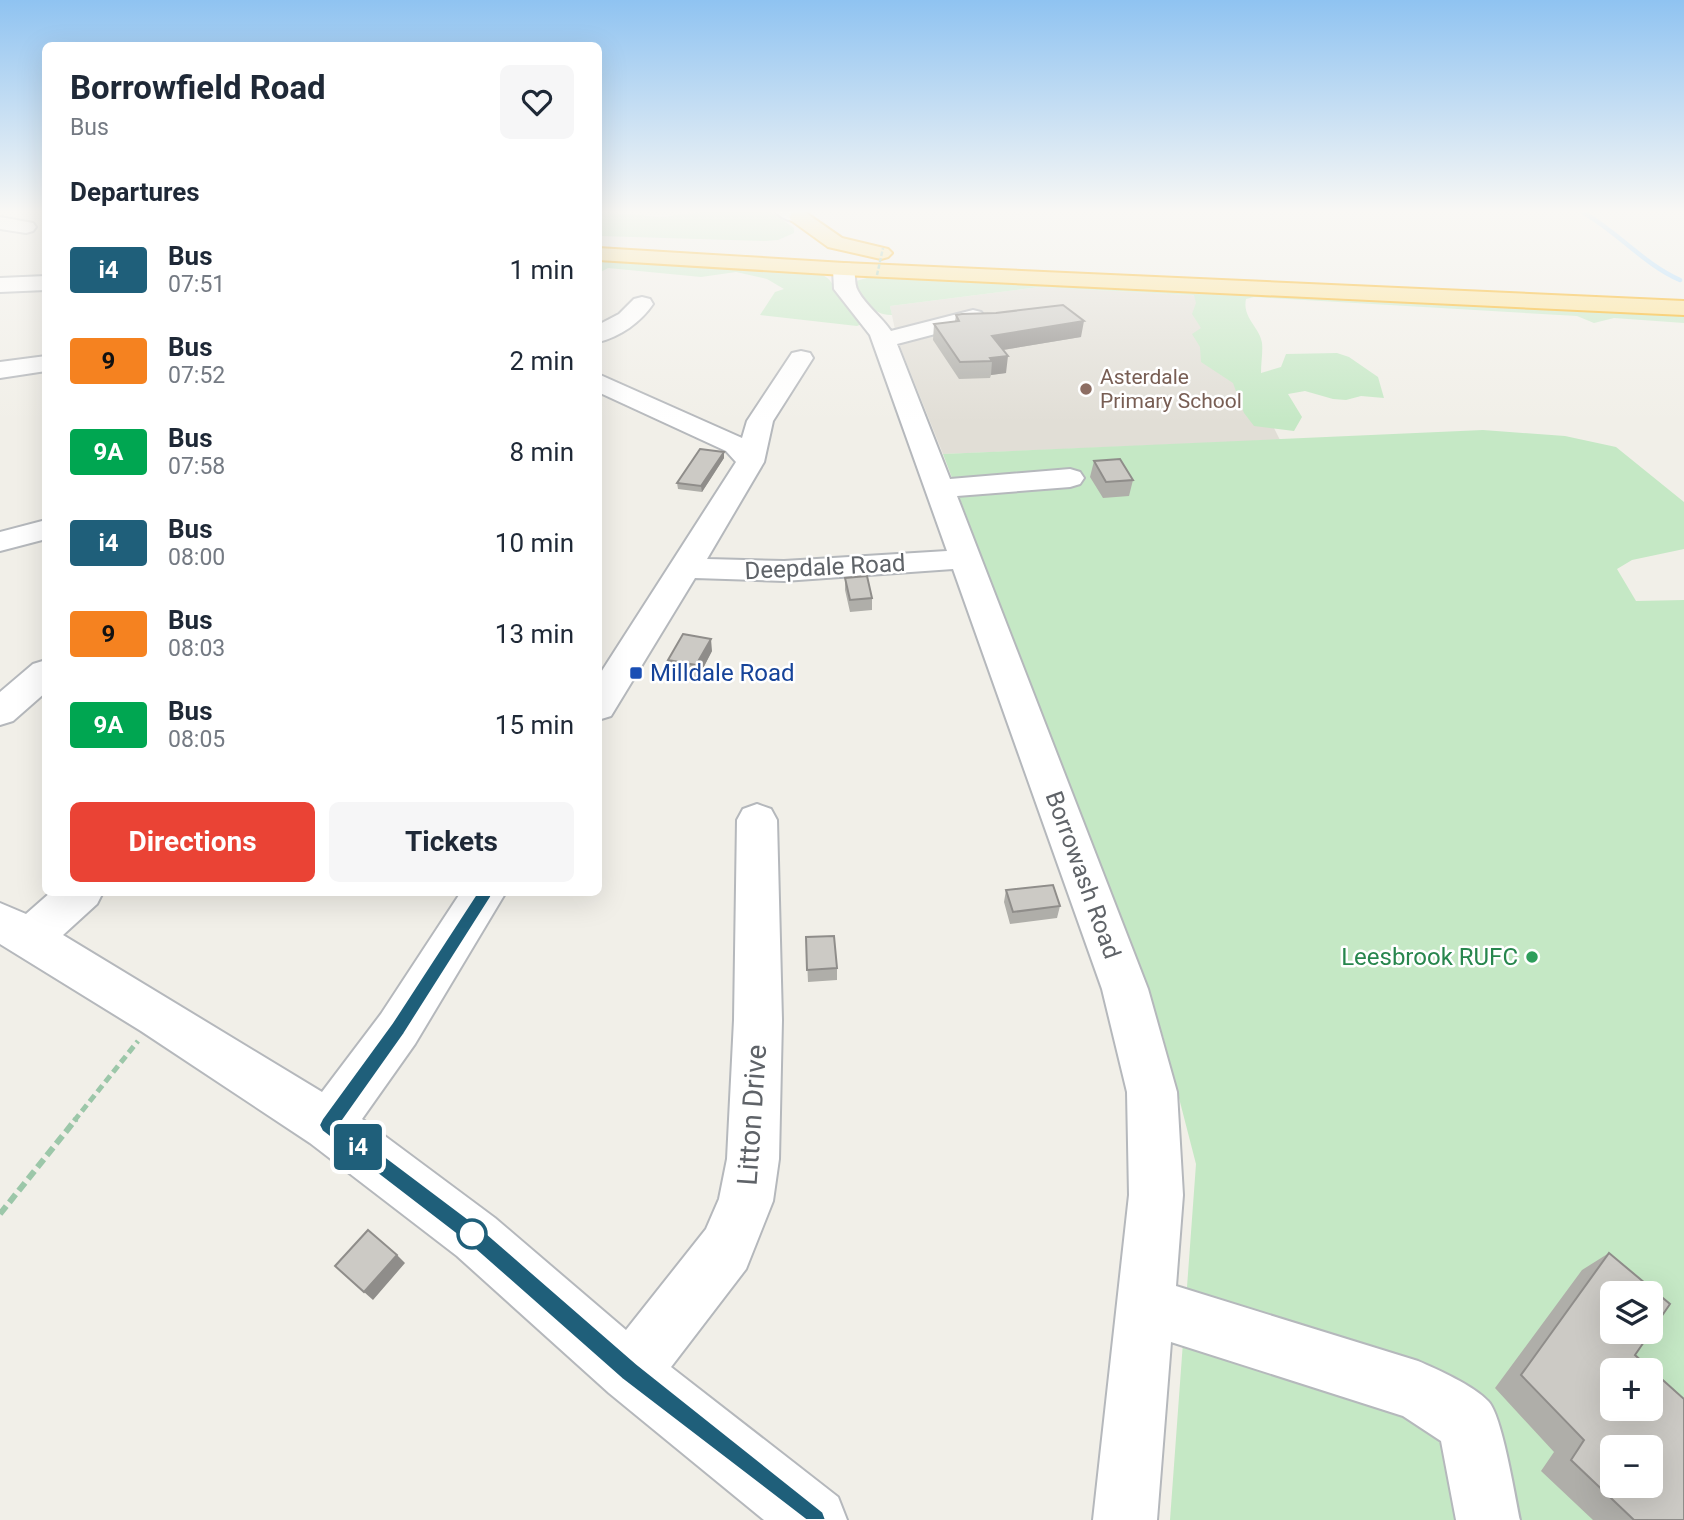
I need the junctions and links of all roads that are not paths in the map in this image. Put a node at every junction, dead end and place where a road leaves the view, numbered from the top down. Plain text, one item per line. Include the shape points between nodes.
1 (852, 281) edge
2 (1071, 281) edge
3 (1346, 281) edge
4 (42, 283) edge
5 (0, 285) edge
6 (1684, 298) edge
7 (642, 304) dead end
8 (1684, 307) edge
9 (974, 317) edge
10 (602, 333) edge
11 (884, 340) junction
12 (800, 358) dead end
13 (42, 364) edge
14 (0, 370) edge
15 (602, 384) edge
16 (760, 421) junction
17 (706, 431) junction
18 (750, 461) junction
19 (1070, 478) dead end
20 (941, 489) junction
21 (42, 530) edge
22 (0, 542) edge
23 (966, 559) junction
24 (683, 568) junction
25 (42, 675) edge
26 (602, 700) edge
27 (0, 712) edge
28 (756, 820) dead end
29 (75, 896) edge
30 (482, 896) edge
31 (15, 929) edge
32 (328, 1125) junction
33 (1146, 1305) junction
34 (630, 1372) junction
35 (814, 1520) edge
36 (1125, 1520) edge
37 (1488, 1520) edge

1 - 11 street, Borrowash Road via 844,289 873,319
2 - 8 highway
3 - 6 highway
4 - 5 street
7 - 10 street
9 - 11 street
11 - 20 street, Borrowash Road
12 - 16 street
13 - 14 street
15 - 17 street
16 - 17 street
16 - 18 street
17 - 18 street via 736,445
18 - 24 street
19 - 20 street
20 - 23 street, Borrowash Road
21 - 22 street
23 - 24 street, Deepdale Road via 784,571
23 - 33 street, Borrowash Road via 1125,989 1152,1092 1156,1195
24 - 26 street
25 - 27 street
28 - 34 street, Litton Drive via 758,1020 747,1201 726,1249
29 - 31 street
30 - 32 street via 398,1029
31 - 32 street
32 - 34 street via 476,1237
33 - 36 street, Borrowash Road
33 - 37 street via 1418,1391 1468,1423
34 - 35 street

